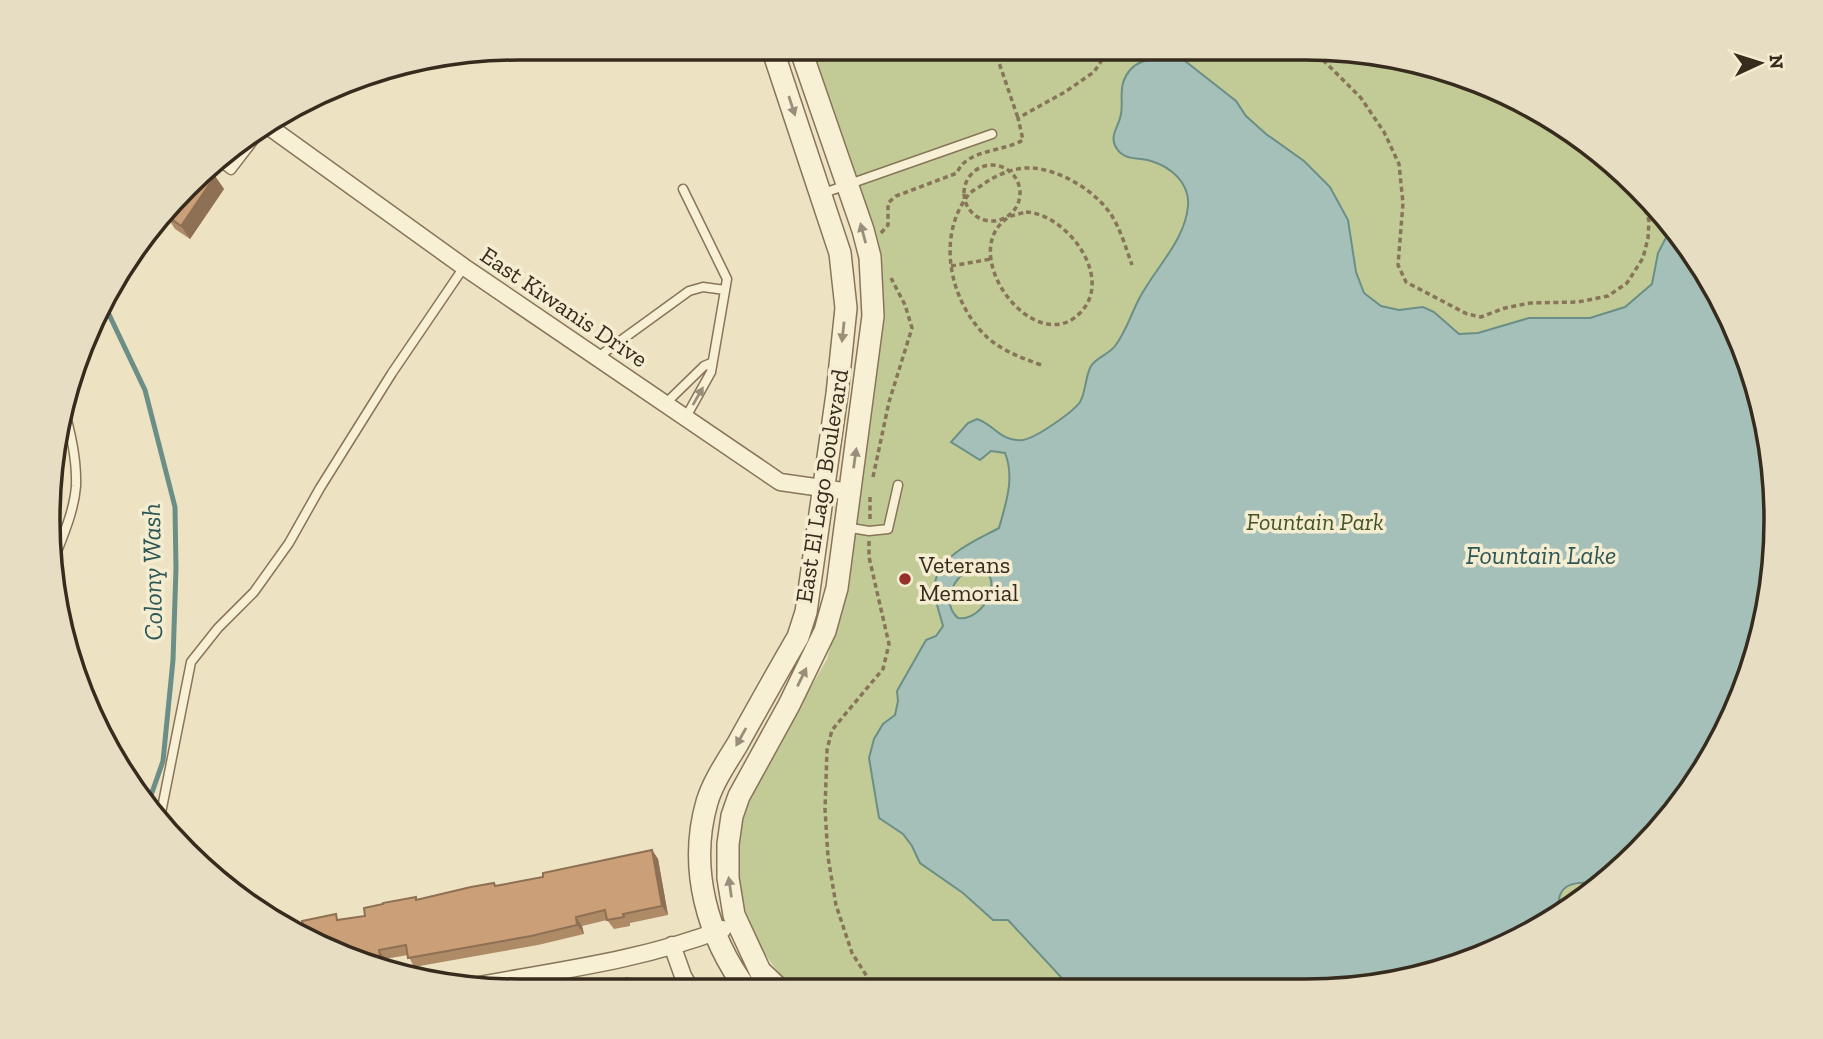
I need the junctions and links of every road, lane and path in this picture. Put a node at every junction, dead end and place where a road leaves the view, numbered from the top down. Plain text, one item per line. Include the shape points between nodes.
1 (776, 60) edge
2 (804, 60) edge
3 (998, 60) edge
4 (1323, 60) edge
5 (1018, 118) dead end
6 (272, 132) edge
7 (992, 134) dead end
8 (249, 148) edge
9 (226, 166) edge
10 (1010, 172) junction
11 (848, 185) junction
12 (683, 189) dead end
13 (821, 194) junction
14 (965, 202) junction
15 (1646, 213) edge
16 (1007, 218) junction
17 (991, 259) junction
18 (1132, 265) dead end
19 (951, 266) junction
20 (464, 267) junction
21 (725, 290) junction
22 (598, 357) junction
23 (711, 363) junction
24 (1041, 365) dead end
25 (666, 403) junction
26 (686, 417) junction
27 (69, 426) edge
28 (898, 485) dead end
29 (824, 488) junction
30 (850, 492) junction
31 (845, 527) junction
32 (60, 543) edge
33 (716, 782) junction
34 (739, 796) junction
35 (162, 808) edge
36 (738, 923) junction
37 (714, 933) junction
38 (672, 945) junction
39 (520, 979) edge
40 (685, 979) edge
41 (739, 979) edge
42 (768, 979) edge

1 -> 13 street, East El Lago Boulevard
2 - 11 street, East El Lago Boulevard
3 - 5 path
4 - 15 path via 1361,98 1399,164 1403,203 1398,265 1406,282 1467,314 1481,317 1530,303 1608,296 1627,283 1643,258
6 - 20 street, East Kiwanis Drive
7 - 11 lane
8 - 9 lane via 231,170
10 - 14 path via 997,174
10 - 14 path via 998,166 979,168 966,181
10 - 16 path via 1020,192
10 - 18 path via 1031,168 1052,173 1089,192 1111,214
11 - 13 lane
30 -> 11 street, East El Lago Boulevard via 873,316 870,257
12 - 21 lane via 727,279
13 -> 29 street, East El Lago Boulevard via 840,253 846,308
14 - 16 path via 984,220
14 - 19 path via 954,224
16 - 17 path via 993,235
16 - 17 path via 1039,213 1052,218 1074,239 1089,265 1091,294 1086,307 1062,324 1033,319 1006,294 994,276
17 - 19 path
19 - 24 path via 969,316 1012,355
20 - 22 street, East Kiwanis Drive
20 - 35 lane via 392,373 289,543 254,592 191,662
21 - 22 lane via 689,290
21 - 23 lane
22 - 25 street, East Kiwanis Drive
23 - 25 lane
26 -> 23 lane via 711,372
25 - 26 street, East Kiwanis Drive
26 - 29 street, East Kiwanis Drive via 780,482
27 - 32 lane via 76,488
28 - 31 lane via 888,529
29 - 30 street, East Kiwanis Drive
29 -> 33 street, East El Lago Boulevard via 810,589 797,637
30 - 31 street, East El Lago Boulevard
34 -> 31 street, East El Lago Boulevard via 825,631 837,588
33 - 34 street
33 - 37 street, East El Lago Boulevard via 700,845 700,880
36 -> 34 street, East El Lago Boulevard via 728,877 728,844
36 - 37 street
36 - 42 street, East El Lago Boulevard via 760,971
37 - 38 street
37 - 41 street, East El Lago Boulevard
38 - 39 street via 590,967
38 - 40 street

